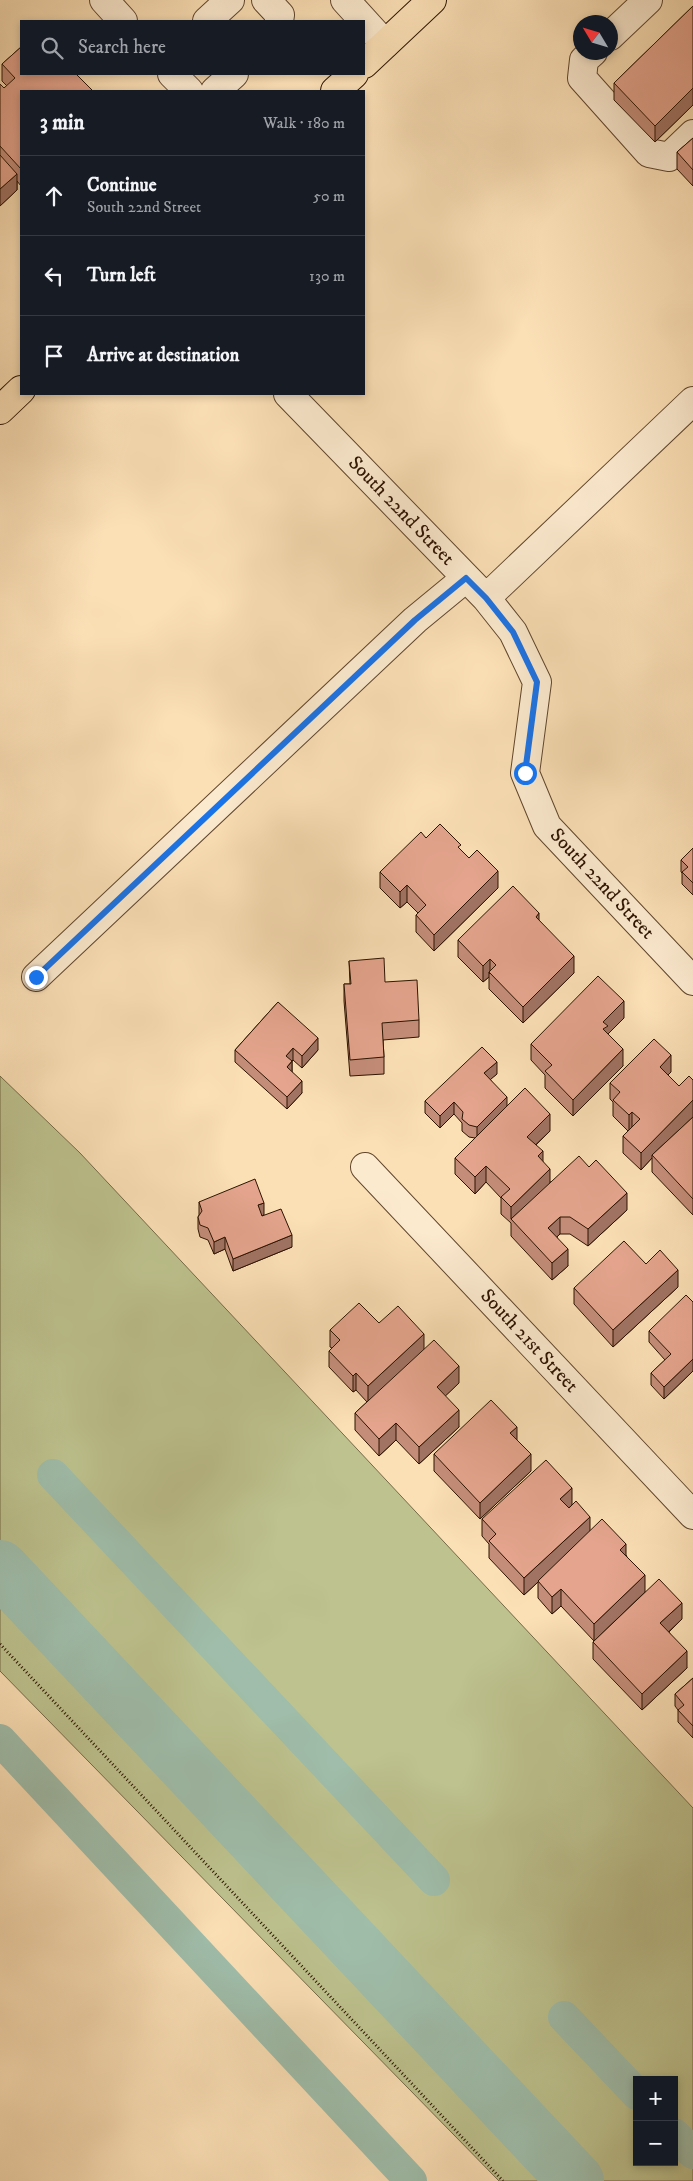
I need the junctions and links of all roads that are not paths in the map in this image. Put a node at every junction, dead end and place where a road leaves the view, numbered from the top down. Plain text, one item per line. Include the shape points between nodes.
1 (104, 0) edge
2 (266, 0) edge
3 (344, 0) edge
4 (432, 0) edge
5 (648, 0) edge
6 (122, 20) edge
7 (279, 20) edge
8 (363, 20) edge
9 (365, 23) edge
10 (618, 28) edge
11 (385, 44) junction
12 (588, 60) edge
13 (365, 63) edge
14 (173, 75) edge
15 (353, 75) edge
16 (187, 90) edge
17 (336, 90) edge
18 (693, 134) edge
19 (20, 391) edge
20 (289, 395) edge
21 (693, 401) edge
22 (0, 410) edge
23 (466, 578) junction
24 (486, 598) junction
25 (36, 977) dead end
26 (693, 981) edge
27 (365, 1167) dead end
28 (693, 1515) edge

1 - 6 street
2 - 7 street via 280,15
3 - 8 street
4 - 11 main road
5 - 10 street
9 - 11 street
11 - 13 main road
12 - 18 street via 582,78 649,153 669,157
14 - 16 street
15 - 17 main road
19 - 22 main road
20 - 23 street, South 22nd Street
21 - 24 street
23 - 24 street, South 22nd Street
23 - 25 street via 415,620
24 - 26 street, South 22nd Street via 513,632 537,682 525,773 547,826
27 - 28 street, South 21st Street

